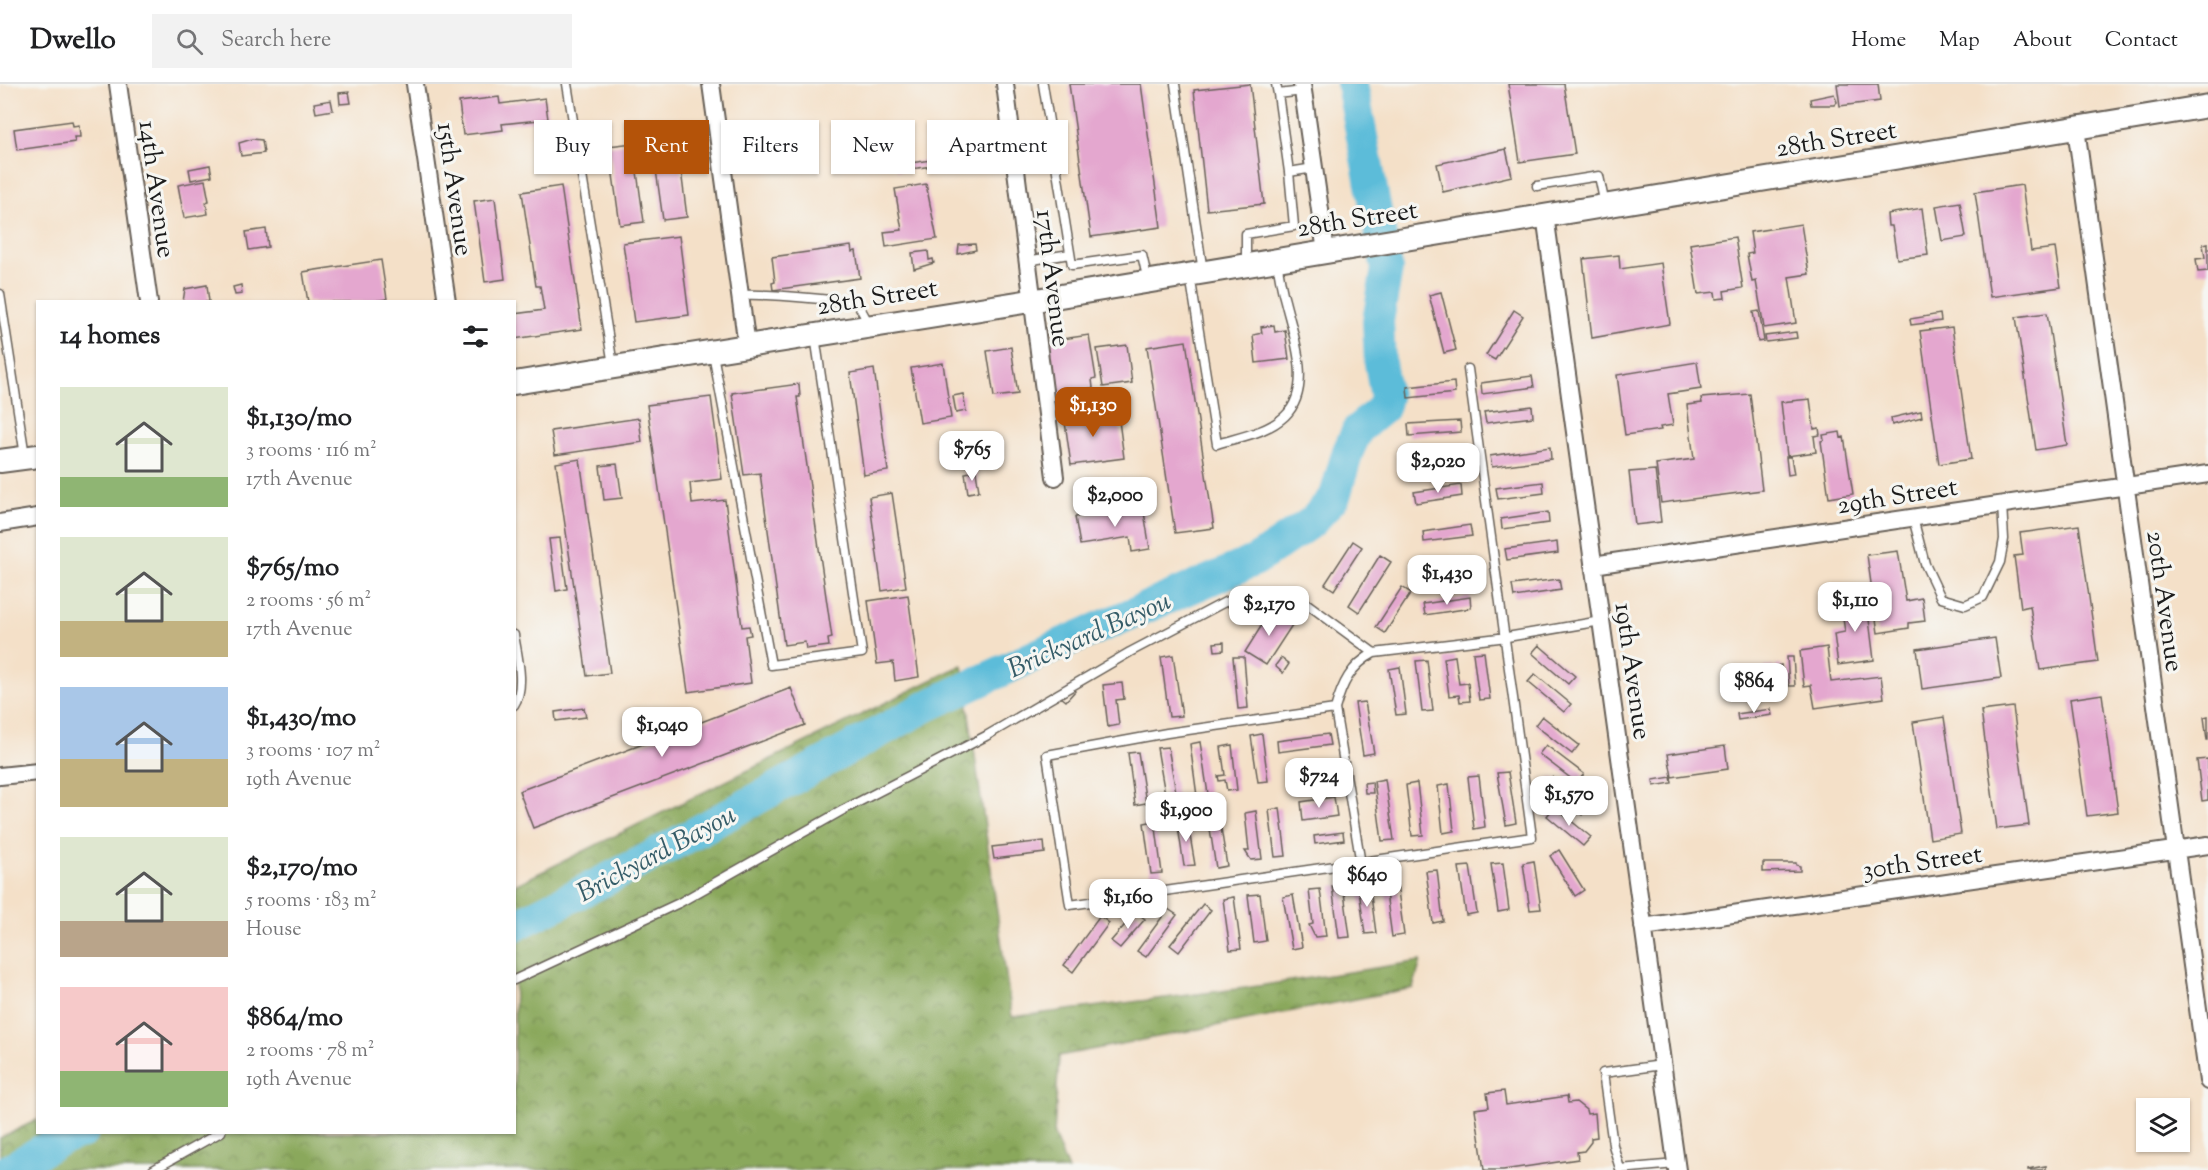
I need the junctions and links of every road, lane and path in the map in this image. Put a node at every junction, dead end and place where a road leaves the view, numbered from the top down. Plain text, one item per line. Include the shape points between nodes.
1 (118, 84) edge
2 (416, 84) edge
3 (567, 84) edge
4 (711, 84) edge
5 (1005, 84) edge
6 (1043, 84) edge
7 (1175, 84) edge
8 (1276, 84) edge
9 (1303, 87) edge
10 (1278, 94) junction
11 (2208, 106) edge
12 (2076, 128) junction
13 (1314, 168) junction
14 (1289, 172) junction
15 (1537, 186) dead end
16 (1605, 205) junction
17 (1545, 215) junction
18 (1326, 252) junction
19 (1070, 254) junction
20 (1277, 260) junction
21 (1025, 261) junction
22 (1246, 265) junction
23 (1196, 273) junction
24 (1148, 281) junction
25 (0, 294) edge
26 (740, 295) junction
27 (149, 300) edge
28 (447, 300) edge
29 (1030, 301) junction
30 (870, 326) junction
31 (815, 335) junction
32 (747, 346) junction
33 (712, 351) junction
34 (613, 368) junction
35 (1468, 369) dead end
36 (516, 383) edge
37 (31, 456) edge
38 (0, 461) edge
39 (2208, 474) edge
40 (1055, 477) dead end
41 (2125, 487) junction
42 (2002, 504) junction
43 (36, 517) edge
44 (1913, 518) junction
45 (0, 523) edge
46 (1593, 566) junction
47 (1601, 621) junction
48 (1507, 637) junction
49 (516, 647) edge
50 (1374, 653) junction
51 (516, 702) edge
52 (1335, 709) junction
53 (36, 772) edge
54 (0, 777) edge
55 (2208, 846) edge
56 (2175, 850) junction
57 (1361, 864) junction
58 (1643, 927) junction
59 (516, 980) edge
60 (1662, 1065) junction
61 (2208, 1081) edge
62 (217, 1134) edge
63 (1676, 1167) edge
64 (153, 1170) edge

1 - 27 street, 14th Avenue
2 - 28 street, 15th Avenue
3 - 34 lane
4 - 26 street
5 - 21 street, 17th Avenue
6 - 19 lane
7 - 23 lane
8 - 10 lane
9 - 10 lane
9 - 13 street
10 - 14 lane
11 - 12 main road, 28th Street
12 - 16 main road, 28th Street
12 - 41 street, 20th Avenue
13 - 14 lane
13 - 18 street
14 - 22 lane via 1294,226 1246,234
15 - 16 lane via 1599,176
16 - 17 main road, 28th Street
17 - 18 main road, 28th Street
17 - 46 street, 19th Avenue
18 - 20 main road, 28th Street
19 - 21 lane
19 - 24 lane via 1072,266 1142,255
20 - 22 main road, 28th Street
20 - 23 lane via 1300,354 1296,395 1286,415 1267,428 1217,444
21 - 29 street, 17th Avenue
22 - 23 main road, 28th Street
23 - 24 main road, 28th Street
24 - 29 main road, 28th Street
25 - 37 lane via 14,402
26 - 30 lane via 857,302
26 - 32 street
29 - 30 main road, 28th Street
29 - 40 street, 17th Avenue
30 - 31 main road, 28th Street
31 - 32 main road, 28th Street
31 - 33 lane via 862,653 771,665
32 - 33 main road, 28th Street
33 - 34 main road, 28th Street
34 - 36 main road, 28th Street
35 - 48 lane
37 - 38 main road
39 - 41 street, 29th Street
41 - 42 street, 29th Street
41 - 56 street, 20th Avenue
42 - 44 street, 29th Street
42 - 44 lane via 2004,539 2000,562 1983,597 1965,605 1941,598 1924,564
43 - 45 street
44 - 46 street, 29th Street
46 - 47 street, 19th Avenue
47 - 48 lane
47 - 58 street, 19th Avenue
48 - 50 lane
48 - 57 lane via 1532,837
49 - 51 lane
50 - 52 lane via 1358,661 1340,689
50 - 59 lane via 1291,592 1225,603 679,903
52 - 57 lane
52 - 57 lane via 1047,755 1070,905
53 - 54 street
55 - 56 street, 30th Street
56 - 58 street, 30th Street
56 - 61 street, 20th Avenue
58 - 60 street, 19th Avenue
60 - 63 street, 19th Avenue
60 - 63 lane via 1604,1073 1613,1145 1620,1168
62 - 64 lane

